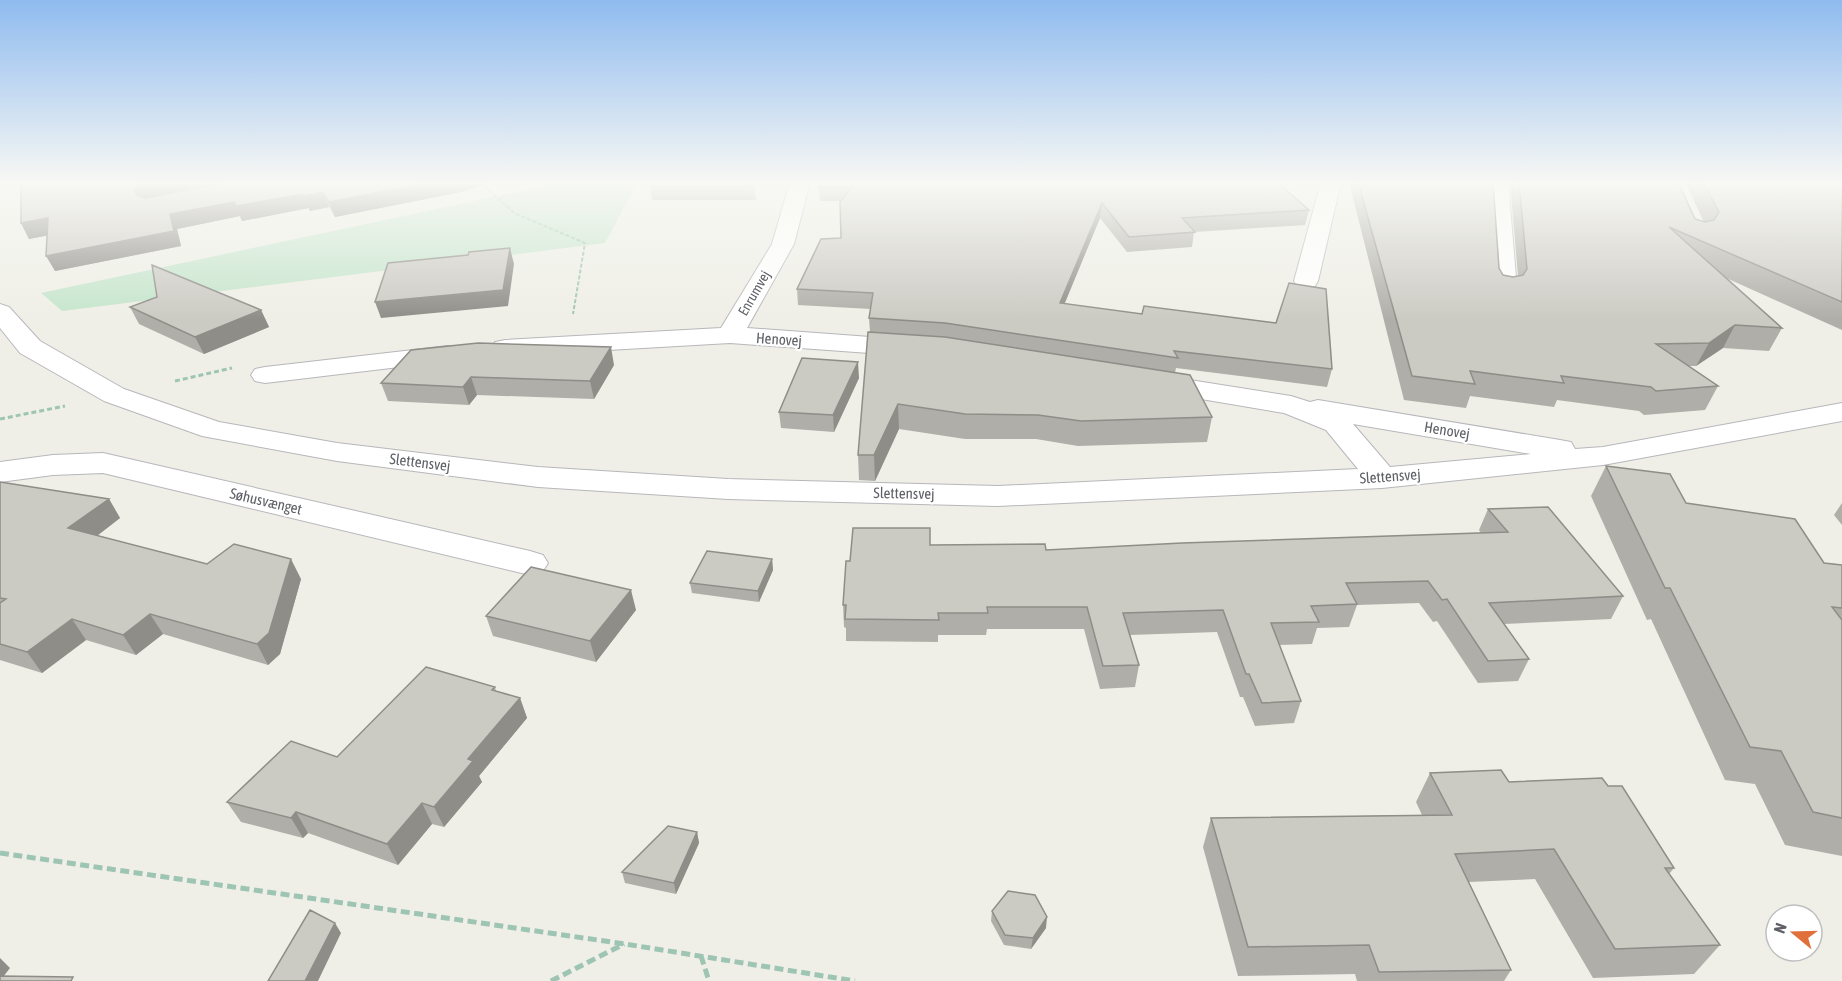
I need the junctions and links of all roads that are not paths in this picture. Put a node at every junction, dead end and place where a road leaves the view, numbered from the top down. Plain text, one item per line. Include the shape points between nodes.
1 (787, 228) edge
2 (1319, 228) edge
3 (1501, 228) edge
4 (1306, 281) dead end
5 (1505, 289) edge
6 (0, 312) edge
7 (730, 335) junction
8 (933, 349) edge
9 (264, 375) dead end
10 (1129, 379) edge
11 (1291, 405) junction
12 (1842, 412) edge
13 (1603, 456) junction
14 (0, 472) edge
15 (1382, 478) junction
16 (530, 563) dead end

1 - 7 street, Enrumvej via 783,244
2 - 4 street
3 - 5 street
6 - 15 street, Slettensvej via 30,346 114,395 213,430 337,452 538,477 728,489 998,495
7 - 8 street, Henovej
7 - 9 street, Henovej via 510,347
10 - 11 street, Henovej
11 - 13 street, Henovej
11 - 15 street, Henovej via 1337,424
12 - 13 street, Slettensvej
13 - 15 street, Slettensvej
14 - 16 street, Søhusvænget via 103,463

